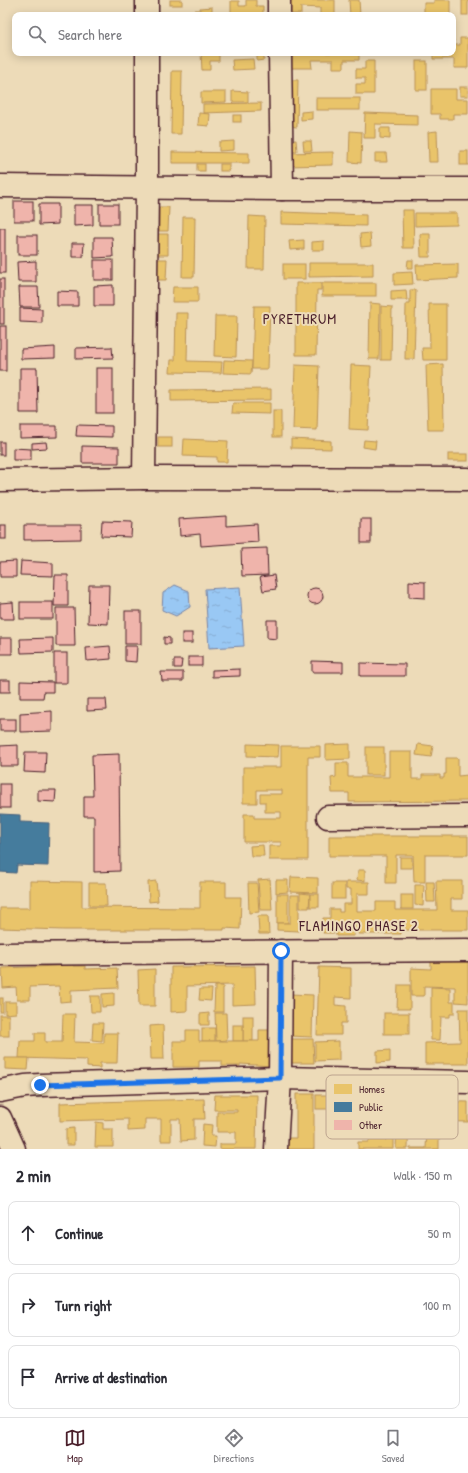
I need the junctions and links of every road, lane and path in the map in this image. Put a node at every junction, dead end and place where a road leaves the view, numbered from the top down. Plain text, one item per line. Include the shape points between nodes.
1 (147, 0) edge
2 (279, 0) edge
3 (147, 12) edge
4 (279, 12) edge
5 (147, 56) edge
6 (280, 56) edge
7 (0, 186) edge
8 (147, 187) junction
9 (282, 189) junction
10 (468, 189) edge
11 (144, 478) junction
12 (468, 479) edge
13 (0, 480) edge
14 (468, 816) edge
15 (328, 817) dead end
16 (468, 950) edge
17 (281, 951) junction
18 (0, 954) edge
19 (280, 1078) junction
20 (326, 1079) edge
21 (458, 1082) edge
22 (468, 1082) edge
23 (0, 1091) edge
24 (276, 1149) edge

1 - 3 street
2 - 4 street
5 - 8 street
6 - 9 street
7 - 8 street
8 - 9 street
8 - 11 street
9 - 10 street
11 - 12 street
11 - 13 street
14 - 15 street
16 - 17 street
17 - 18 street
17 - 19 street
19 - 20 street
19 - 23 street via 40,1085
19 - 24 street
21 - 22 street

